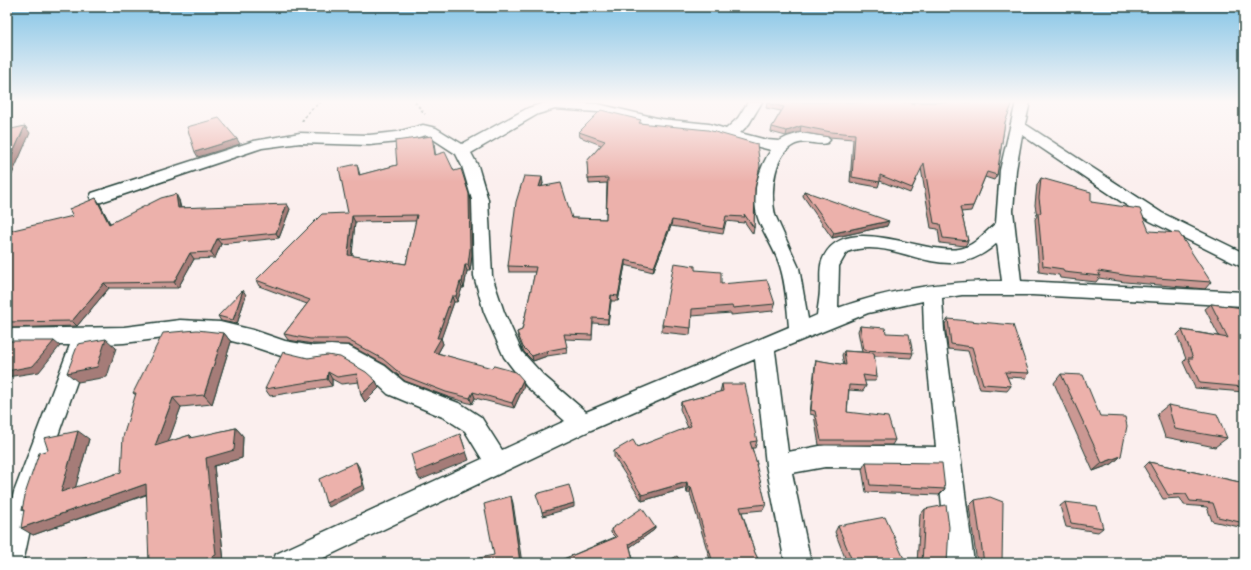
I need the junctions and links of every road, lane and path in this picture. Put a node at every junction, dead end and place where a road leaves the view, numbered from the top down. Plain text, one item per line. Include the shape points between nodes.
1 (301, 129) edge
2 (503, 129) edge
3 (698, 129) edge
4 (735, 129) edge
5 (1016, 129) edge
6 (1022, 129) edge
7 (728, 135) junction
8 (300, 138) junction
9 (822, 140) dead end
10 (783, 146) junction
11 (462, 152) junction
12 (98, 197) dead end
13 (1004, 225) junction
14 (1244, 261) edge
15 (1012, 288) junction
16 (932, 292) junction
17 (1244, 299) edge
18 (826, 320) junction
19 (800, 332) junction
20 (7, 336) edge
21 (82, 337) junction
22 (764, 347) junction
23 (583, 423) junction
24 (950, 458) junction
25 (498, 463) junction
26 (778, 465) junction
27 (10, 563) edge
28 (285, 563) edge
29 (798, 563) edge
30 (961, 563) edge

1 - 8 path
2 - 11 street
3 - 7 street
4 - 7 street
5 - 13 street
6 - 14 street via 1156,217
7 - 10 street via 767,145
8 - 11 street via 369,140 398,137 423,130 431,131
8 - 12 street via 260,144
9 - 10 street via 804,137
10 - 19 street via 769,167 764,189 766,214 790,268
11 - 23 street via 470,166 480,200 483,276 494,312 514,357 535,381
13 - 15 street
13 - 18 street via 988,242 959,257 876,244 845,245 837,250 829,270
15 - 16 street via 962,288
15 - 17 street
16 - 18 street via 865,306
16 - 24 street via 934,330
18 - 19 street
19 - 22 street
20 - 21 street
21 - 25 street via 180,328 220,330 313,355 348,355 378,372 396,388 453,411 473,424
21 - 27 street via 26,492
22 - 23 street
22 - 26 street via 768,398
23 - 25 street
24 - 26 street via 825,456
24 - 30 street
25 - 28 street
26 - 29 street

